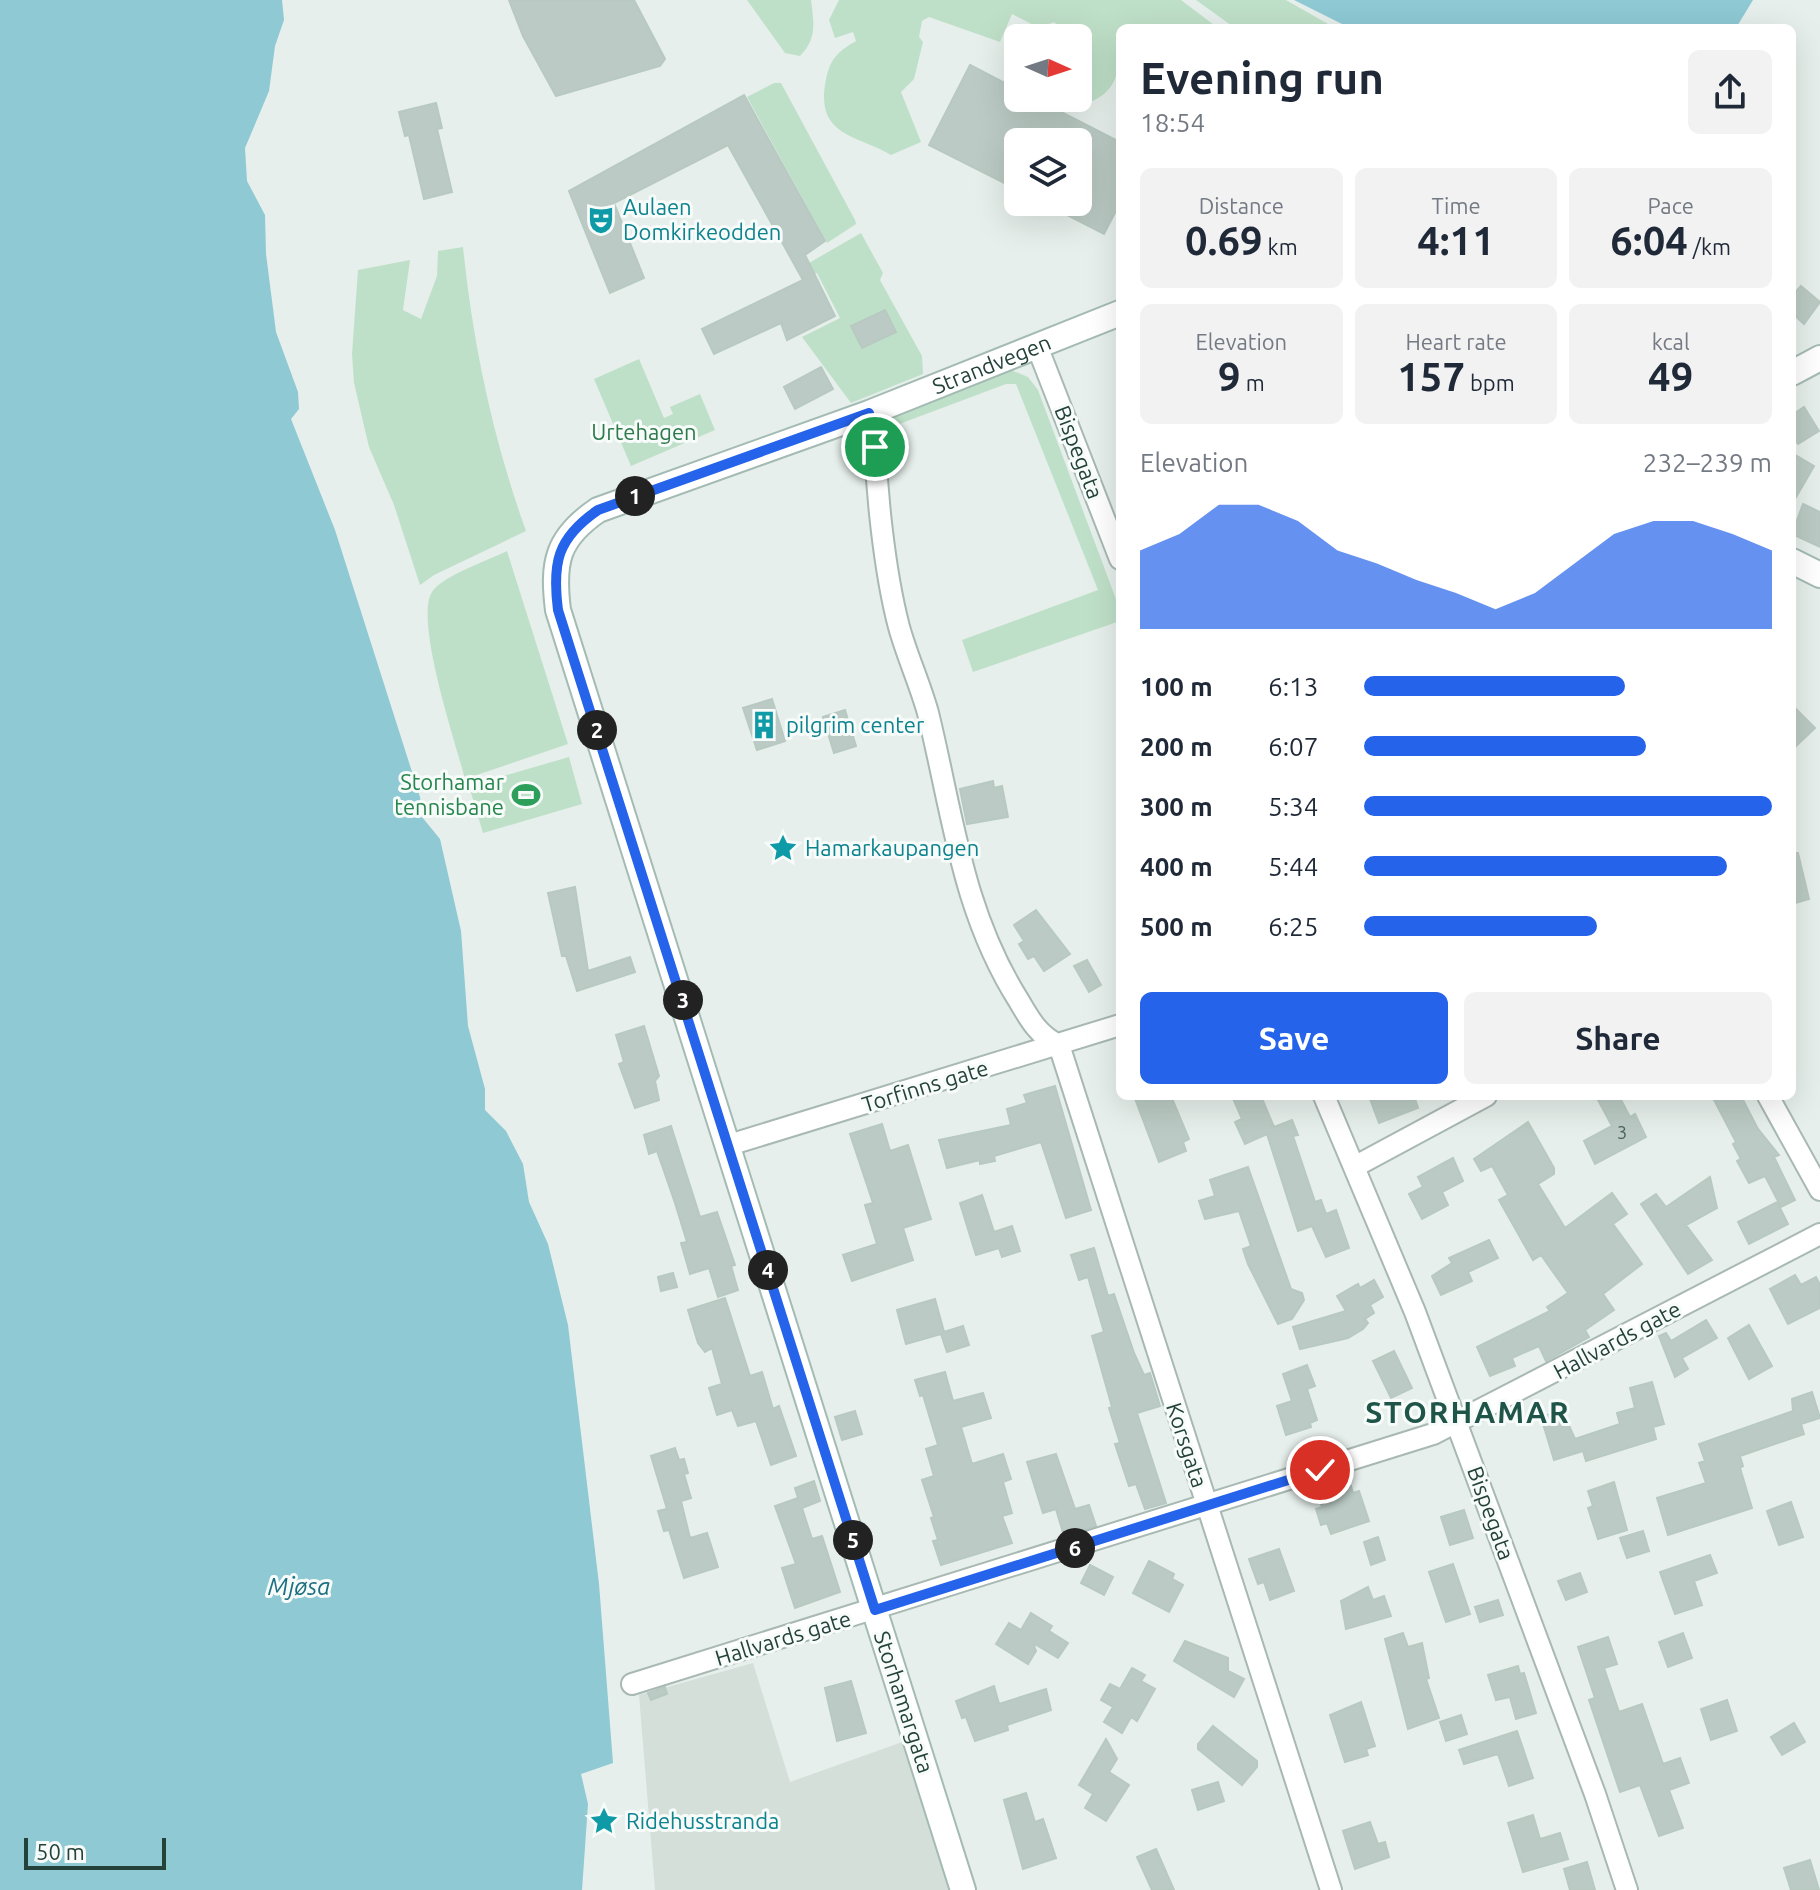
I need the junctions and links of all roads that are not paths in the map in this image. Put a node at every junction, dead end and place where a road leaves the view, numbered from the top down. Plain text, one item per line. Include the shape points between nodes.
1 (1116, 315) edge
2 (1037, 346) junction
3 (1820, 358) edge
4 (1796, 371) edge
5 (869, 413) junction
6 (1116, 549) edge
7 (559, 550) joint
8 (1796, 563) edge
9 (1820, 575) edge
10 (1116, 1026) edge
11 (1059, 1045) junction
12 (1326, 1100) edge
13 (1479, 1100) edge
14 (1770, 1100) edge
15 (729, 1145) junction
16 (1354, 1167) junction
17 (1820, 1190) edge
18 (1820, 1234) edge
19 (1458, 1424) junction
20 (1206, 1506) junction
21 (875, 1610) junction
22 (632, 1684) dead end
23 (963, 1890) edge
24 (1331, 1890) edge
25 (1627, 1890) edge

1 - 2 main road, Strandvegen
2 - 5 main road, Strandvegen
2 - 6 street, Bispegata
3 - 4 main road
5 - 7 main road, Strandvegen via 598,510
5 - 11 street via 888,574 927,710 973,909 1011,989 1043,1038
7 - 15 main road, Storhamargata via 558,610
8 - 9 main road
10 - 11 street, Torfinns gate
11 - 15 street, Torfinns gate
11 - 20 street, Korsgata
12 - 16 street, Bispegata
13 - 16 street
14 - 17 street
15 - 21 main road, Storhamargata
16 - 19 street, Bispegata
18 - 19 street, Hallvards gate
19 - 20 street, Hallvards gate
19 - 25 street, Bispegata
20 - 21 street, Hallvards gate
20 - 24 street, Korsgata
21 - 22 street, Hallvards gate
21 - 23 main road, Storhamargata

